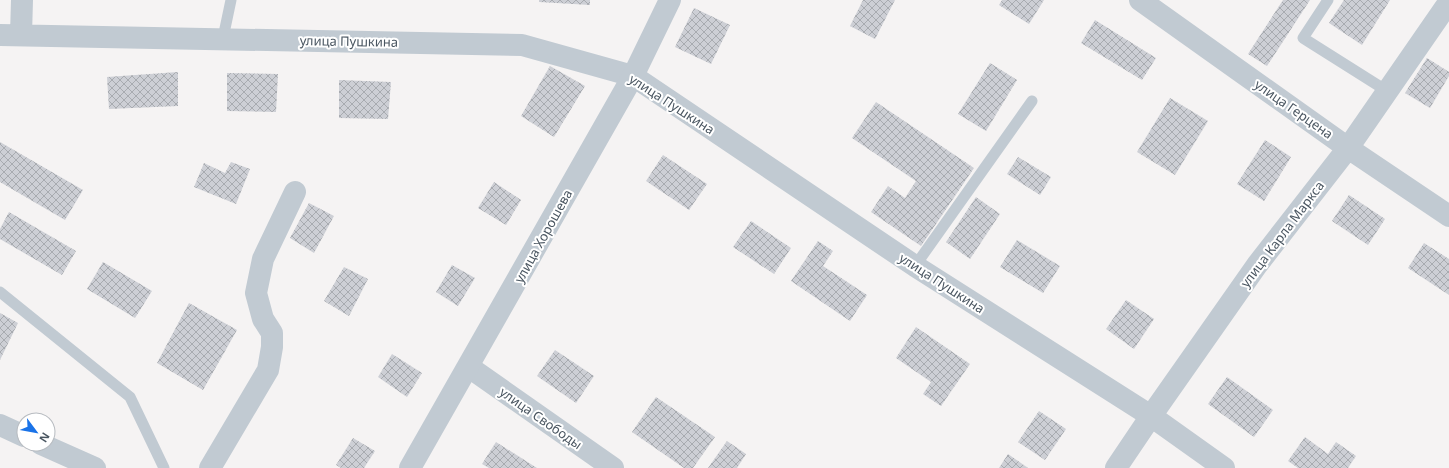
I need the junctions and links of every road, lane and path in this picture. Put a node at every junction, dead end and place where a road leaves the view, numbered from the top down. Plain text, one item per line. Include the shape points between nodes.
1 (22, 0) edge
2 (231, 0) edge
3 (670, 0) edge
4 (1140, 0) edge
5 (1328, 0) edge
6 (1449, 2) edge
7 (10, 35) edge
8 (223, 38) junction
9 (633, 76) junction
10 (1387, 91) junction
11 (1032, 101) dead end
12 (1348, 148) junction
13 (295, 192) dead end
14 (1449, 216) edge
15 (915, 266) junction
16 (0, 292) edge
17 (468, 367) junction
18 (1151, 416) junction
19 (0, 425) edge
20 (16, 432) edge
21 (56, 450) edge
22 (95, 468) edge
23 (164, 468) edge
24 (210, 468) edge
25 (410, 468) edge
26 (613, 468) edge
27 (1116, 468) edge
28 (1224, 468) edge

1 - 7 street
2 - 8 lane
3 - 9 street, улица Хорошева
4 - 12 street, улица Герцена
5 - 10 lane via 1303,38
6 - 10 street, улица Карла Маркса
7 - 8 street, улица Пушкина
8 - 9 street, улица Пушкина via 522,45
9 - 15 street, улица Пушкина
9 - 17 street, улица Хорошева
10 - 12 street, улица Карла Маркса
11 - 15 lane
12 - 14 street, улица Герцена
12 - 18 street, улица Карла Маркса via 1257,265
13 - 24 street via 263,259 256,293 263,319 272,333 268,370
15 - 18 street, улица Пушкина
16 - 23 lane via 130,397
17 - 25 street, улица Хорошева
17 - 26 street, улица Свободы
18 - 27 street, улица Карла Маркса
18 - 28 street, улица Пушкина
19 - 20 street
21 - 22 street

